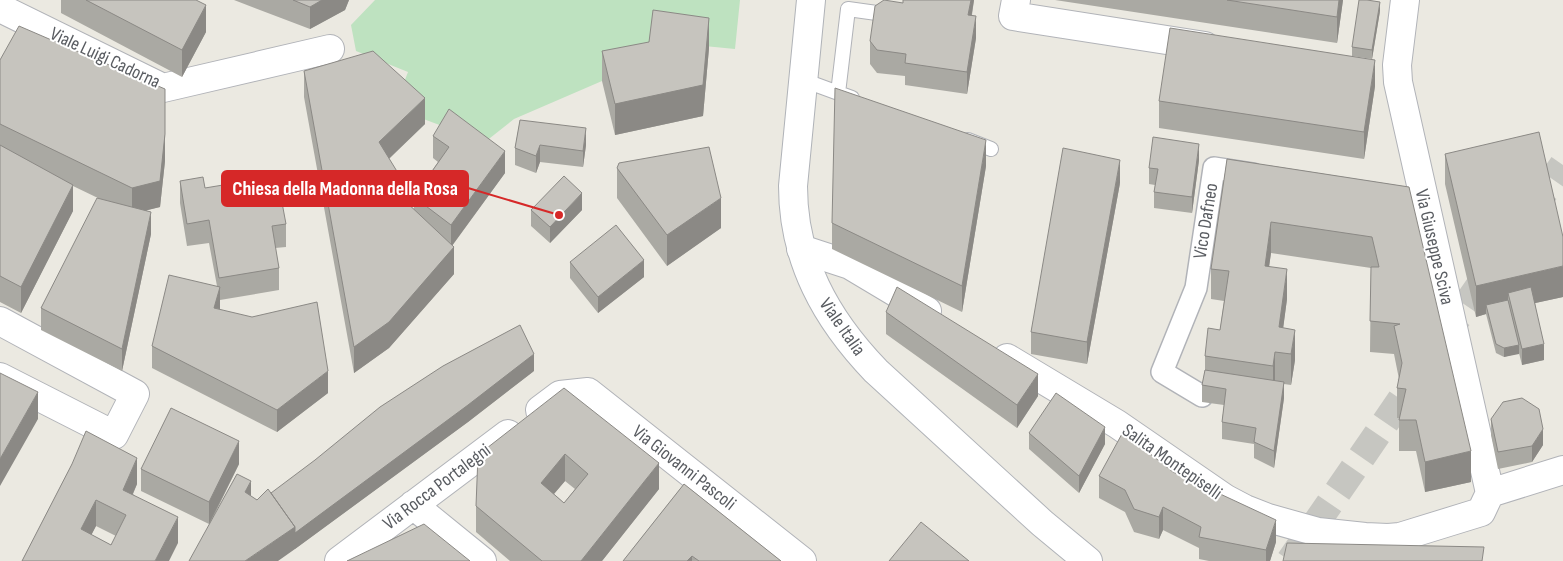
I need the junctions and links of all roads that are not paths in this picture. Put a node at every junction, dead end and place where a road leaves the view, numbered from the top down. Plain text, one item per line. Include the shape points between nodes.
1 (811, 0) edge
2 (1016, 0) edge
3 (1404, 0) edge
4 (0, 8) edge
5 (891, 15) edge
6 (330, 49) dead end
7 (1228, 50) edge
8 (803, 80) junction
9 (838, 93) junction
10 (865, 102) edge
11 (955, 135) edge
12 (991, 149) dead end
13 (1271, 176) edge
14 (801, 250) junction
15 (0, 321) edge
16 (945, 321) edge
17 (988, 347) edge
18 (0, 377) edge
19 (560, 395) joint
20 (1202, 396) edge
21 (1563, 470) edge
22 (1490, 493) junction
23 (413, 505) junction
24 (339, 561) edge
25 (482, 561) edge
26 (802, 561) edge
27 (1088, 561) edge

1 - 8 street, Viale Italia
2 - 7 street via 1013,16
3 - 22 street, Via Giuseppe Sciva via 1397,65 1414,198
4 - 6 street, Viale Luigi Cadorna via 163,88
5 - 9 lane via 848,9
8 - 9 lane
8 - 14 street, Viale Italia via 793,186
9 - 10 lane
11 - 12 lane
13 - 20 street, Vico Dafneo via 1214,168 1196,288 1162,372
14 - 16 street via 850,265
14 - 27 street, Viale Italia via 821,299 857,351 1042,523
15 - 18 street via 135,394 114,435
17 - 22 street, Salita Montepiselli via 1116,424 1226,499 1292,526 1366,537 1400,537 1480,512
19 - 23 street, Via Rocca Portalegni
19 - 26 street, Via Giovanni Pascoli via 588,392
21 - 22 street
23 - 24 street, Via Rocca Portalegni
23 - 25 street

